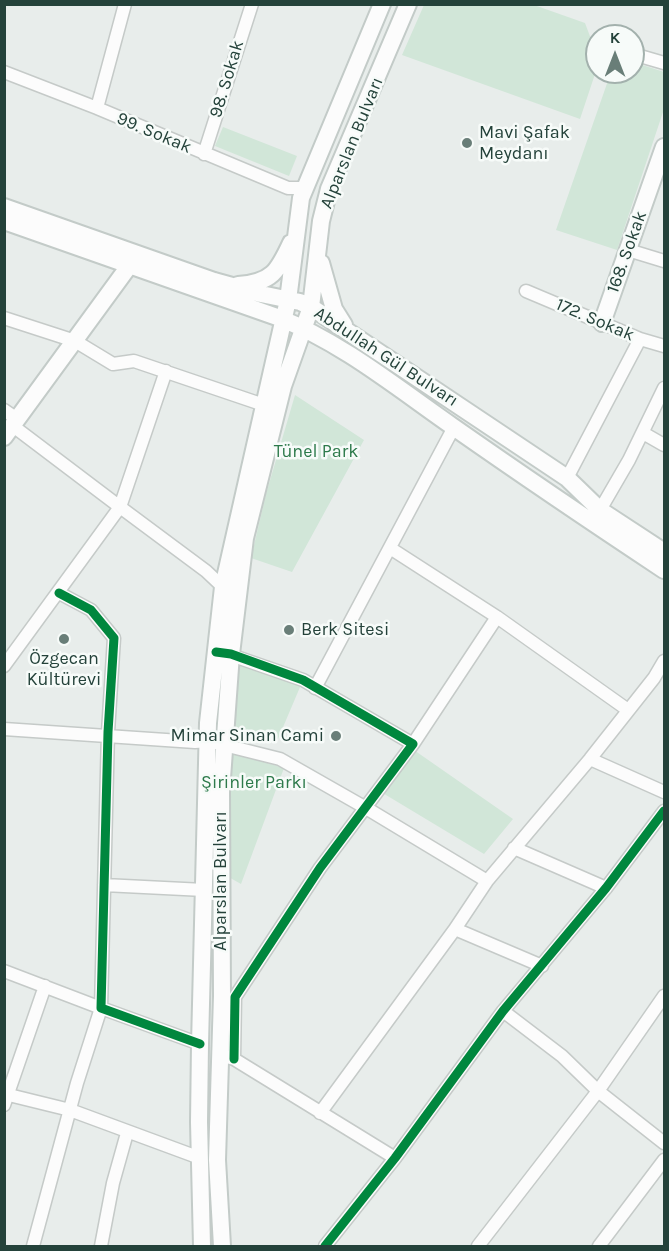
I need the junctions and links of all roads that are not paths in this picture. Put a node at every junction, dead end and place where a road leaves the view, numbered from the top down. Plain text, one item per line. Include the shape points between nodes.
1 (125, 4) edge
2 (252, 4) edge
3 (382, 4) edge
4 (408, 4) edge
5 (645, 57) edge
6 (664, 63) edge
7 (4, 72) edge
8 (97, 108) junction
9 (204, 154) junction
10 (663, 156) edge
11 (304, 188) junction
12 (4, 207) edge
13 (4, 221) edge
14 (296, 232) junction
15 (318, 241) junction
16 (628, 249) junction
17 (664, 261) edge
18 (129, 266) junction
19 (214, 281) junction
20 (526, 291) dead end
21 (288, 300) junction
22 (311, 307) junction
23 (4, 318) edge
24 (284, 320) junction
25 (602, 323) junction
26 (303, 327) junction
27 (349, 330) junction
28 (640, 339) junction
29 (75, 341) junction
30 (664, 346) edge
31 (166, 371) junction
32 (664, 388) edge
33 (264, 405) junction
34 (10, 423) edge
35 (454, 427) junction
36 (643, 434) junction
37 (664, 446) edge
38 (567, 478) junction
39 (120, 507) junction
40 (600, 510) junction
41 (390, 548) junction
42 (664, 552) edge
43 (664, 570) edge
44 (223, 587) junction
45 (59, 593) junction
46 (497, 617) junction
47 (223, 653) junction
48 (664, 661) edge
49 (4, 666) edge
50 (659, 681) edge
51 (315, 688) junction
52 (628, 710) junction
53 (4, 729) edge
54 (108, 737) junction
55 (216, 743) junction
56 (413, 744) junction
57 (590, 759) junction
58 (664, 792) edge
59 (366, 808) junction
60 (664, 811) edge
61 (514, 848) junction
62 (487, 880) junction
63 (104, 885) junction
64 (606, 888) junction
65 (204, 890) junction
66 (455, 930) junction
67 (542, 966) junction
68 (4, 971) edge
69 (45, 986) junction
70 (664, 996) edge
71 (228, 997) junction
72 (101, 1008) junction
73 (504, 1011) junction
74 (200, 1044) junction
75 (227, 1057) junction
76 (598, 1091) junction
77 (6, 1101) edge
78 (70, 1110) junction
79 (320, 1113) junction
80 (127, 1132) junction
81 (664, 1143) edge
82 (200, 1158) junction
83 (395, 1158) junction
84 (664, 1160) edge
85 (33, 1246) edge
86 (101, 1246) edge
87 (202, 1246) edge
88 (222, 1246) edge
89 (325, 1246) edge
90 (478, 1246) edge
91 (599, 1246) edge

1 - 8 street
2 - 9 street, 98. Sokak
3 - 11 main road, Alparslan Bulvarı
4 - 15 main road, Alparslan Bulvarı via 329,189
5 - 6 street
7 - 8 street, 99. Sokak
8 - 9 street, 99. Sokak
9 - 11 street, 99. Sokak via 288,188
10 - 16 main road, 168. Sokak
11 - 14 main road, Alparslan Bulvarı
12 - 19 main road, Abdullah Gül Bulvarı
13 - 18 main road, Abdullah Gül Bulvarı
14 - 19 main road via 271,276 240,285
14 - 21 main road, Alparslan Bulvarı
15 - 22 main road, Alparslan Bulvarı
15 - 27 main road via 330,299
16 - 17 street
16 - 25 main road, 168. Sokak
18 - 24 main road, Abdullah Gül Bulvarı
18 - 29 main road
19 - 21 main road, Abdullah Gül Bulvarı
20 - 25 street, 172. Sokak
21 - 22 main road, Abdullah Gül Bulvarı
21 - 24 main road, Alparslan Bulvarı
22 - 26 main road, Alparslan Bulvarı
22 - 27 main road, Abdullah Gül Bulvarı
23 - 29 street
24 - 26 main road, Abdullah Gül Bulvarı
24 - 33 main road, Alparslan Bulvarı
25 - 28 street, 172. Sokak
26 - 35 main road, Abdullah Gül Bulvarı
26 - 47 main road, Alparslan Bulvarı via 283,386 245,538
27 - 38 main road, Abdullah Gül Bulvarı
28 - 30 street, 172. Sokak
28 - 38 street
29 - 31 street via 113,364 134,360
29 - 34 main road
31 - 33 street
31 - 39 street
32 - 36 street
33 - 44 main road, Alparslan Bulvarı
34 - 39 street
35 - 41 street
35 - 43 main road, Abdullah Gül Bulvarı
36 - 37 street
36 - 40 street
38 - 40 main road, Abdullah Gül Bulvarı
39 - 44 street
39 - 45 street
40 - 42 main road, Abdullah Gül Bulvarı
41 - 46 street
41 - 51 street
44 - 47 main road, Alparslan Bulvarı
45 - 49 street
45 - 54 street via 91,610 114,638
46 - 52 street
46 - 56 street
47 - 51 street via 303,680
47 - 55 main road, Alparslan Bulvarı
48 - 50 street
50 - 52 street
51 - 56 street
52 - 57 street
53 - 54 street
54 - 55 street
54 - 63 street
55 - 59 street via 280,759
55 - 65 main road, Alparslan Bulvarı
55 - 71 main road, Alparslan Bulvarı
56 - 59 street
57 - 58 street
57 - 61 street
59 - 62 street
59 - 71 street
60 - 64 street
61 - 62 street
61 - 64 street
62 - 66 street
63 - 65 street
63 - 72 street
64 - 67 street
65 - 74 main road, Alparslan Bulvarı
66 - 67 street
66 - 79 street
67 - 73 street
68 - 69 street
69 - 72 street
69 - 77 street
70 - 76 street
71 - 75 main road, Alparslan Bulvarı
72 - 74 street
72 - 78 street
73 - 76 street via 562,1056
73 - 83 street
74 - 82 main road, Alparslan Bulvarı
75 - 79 street
75 - 88 main road, Alparslan Bulvarı via 217,1160
76 - 81 street
76 - 90 street
77 - 78 street
78 - 80 street
78 - 85 street
79 - 83 street
80 - 82 street
80 - 86 street
82 - 87 main road, Alparslan Bulvarı
83 - 89 street
84 - 91 street

